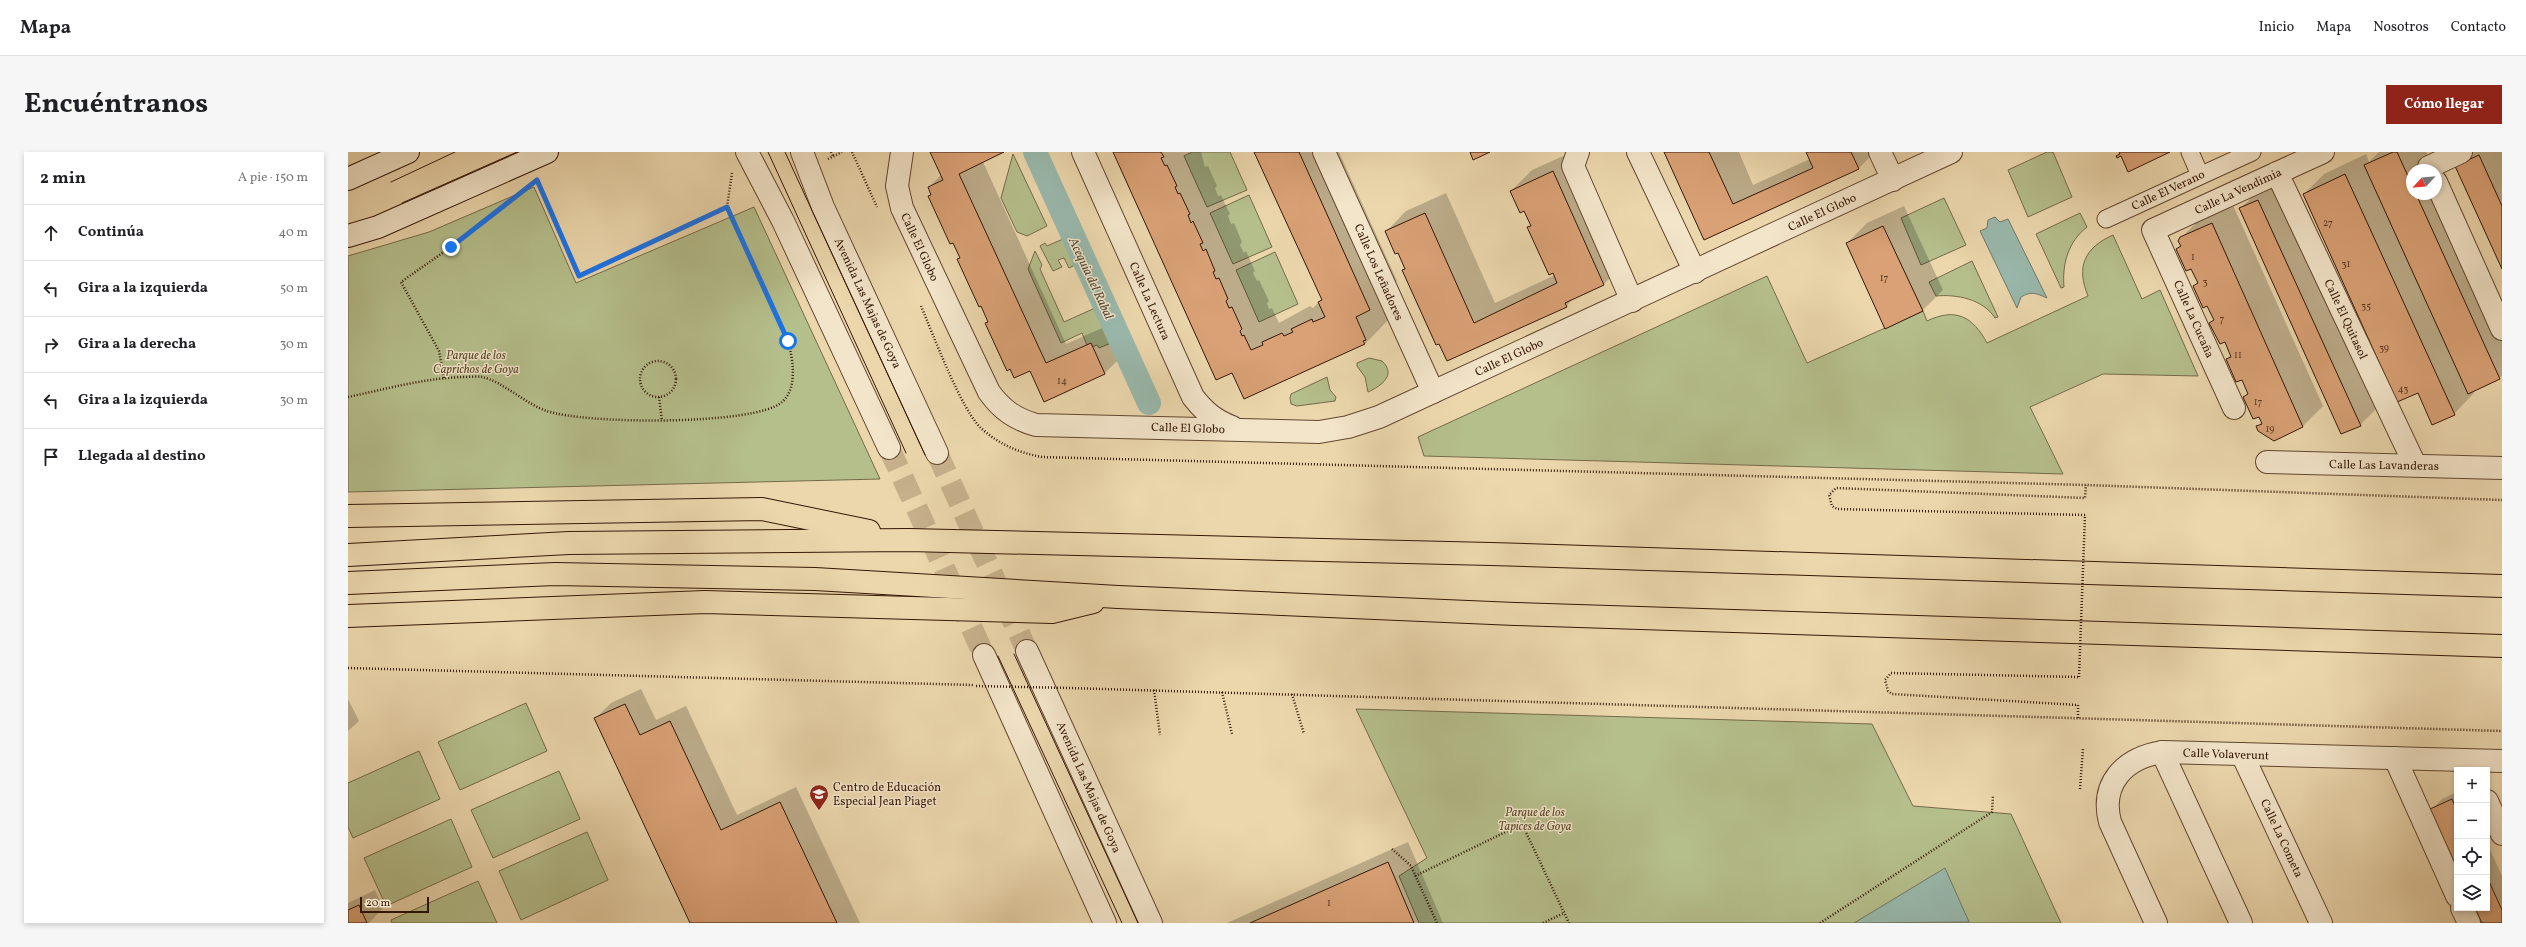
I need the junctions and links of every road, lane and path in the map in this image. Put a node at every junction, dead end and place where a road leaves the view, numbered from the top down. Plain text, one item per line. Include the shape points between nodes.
1 (408, 152) edge
2 (547, 152) edge
3 (747, 152) edge
4 (802, 152) edge
5 (831, 152) edge
6 (842, 152) edge
7 (852, 152) edge
8 (902, 152) edge
9 (1084, 152) edge
10 (1324, 152) edge
11 (1578, 152) edge
12 (1638, 152) edge
13 (1880, 152) edge
14 (1950, 152) edge
15 (2190, 152) edge
16 (2252, 152) edge
17 (2323, 152) edge
18 (2461, 152) edge
19 (2438, 164) edge
20 (732, 168) dead end
21 (2277, 173) junction
22 (534, 175) dead end
23 (2200, 175) junction
24 (348, 179) edge
25 (537, 180) junction
26 (1893, 180) junction
27 (2442, 195) edge
28 (727, 207) junction
29 (878, 210) dead end
30 (2106, 219) dead end
31 (2153, 230) joint
32 (348, 236) edge
33 (1695, 272) junction
34 (1632, 301) junction
35 (920, 305) dead end
36 (2502, 329) edge
37 (444, 378) junction
38 (1433, 392) junction
39 (348, 397) edge
40 (660, 397) junction
41 (2234, 408) dead end
42 (662, 421) junction
43 (1239, 429) junction
44 (889, 448) tunnel mouth
45 (936, 453) tunnel mouth
46 (2267, 462) dead end
47 (2415, 466) junction
48 (2502, 468) edge
49 (2086, 485) junction
50 (2502, 500) edge
51 (348, 516) edge
52 (909, 540) junction
53 (348, 555) edge
54 (348, 583) edge
55 (2502, 586) edge
56 (1118, 597) junction
57 (348, 616) edge
58 (2502, 646) edge
59 (1027, 651) tunnel mouth
60 (984, 655) tunnel mouth
61 (348, 668) edge
62 (1154, 690) junction
63 (1222, 692) junction
64 (1292, 694) junction
65 (2078, 718) junction
66 (2502, 731) edge
67 (1232, 734) dead end
68 (1304, 734) dead end
69 (1160, 735) dead end
70 (2083, 748) dead end
71 (2162, 752) junction
72 (2242, 754) junction
73 (2394, 758) junction
74 (2502, 762) edge
75 (2471, 765) edge
76 (2080, 789) dead end
77 (1993, 795) dead end
78 (2488, 803) edge
79 (2502, 834) edge
80 (1392, 849) dead end
81 (1415, 876) junction
82 (2454, 889) edge
83 (2463, 911) edge
84 (1564, 912) junction
85 (1105, 923) edge
86 (1151, 923) edge
87 (1437, 923) edge
88 (1543, 923) edge
89 (1569, 923) edge
90 (1820, 923) edge
91 (2156, 923) edge
92 (2241, 923) edge
93 (2321, 923) edge
94 (2469, 923) edge

1 - 24 street
2 - 32 street via 378,227
3 - 44 street via 783,221
4 - 45 street, Avenida Las Majas de Goya via 823,207
5 - 6 path via 833,156
7 - 29 path
8 - 43 street, Calle El Globo via 897,186 902,208 989,392 999,406 1010,415 1036,425
9 - 43 street, Calle La Lectura via 1193,397 1206,413
10 - 38 street, Calle Los Leñadores
11 - 34 street via 1573,166
12 - 33 street
13 - 26 street
14 - 26 street, Calle El Globo
15 - 23 street
16 - 23 street, Calle El Verano
17 - 21 street, Calle La Vendimia
18 - 19 street
20 - 28 path
21 - 31 street, Calle La Vendimia
21 - 47 street, Calle El Quitasol
22 - 25 path
23 - 30 street, Calle El Verano
25 - 28 path via 579,276
25 - 37 path via 401,282 439,351
26 - 33 street, Calle El Globo
27 - 36 street
28 - 42 path via 788,341 793,362 791,385 783,401 766,411
31 - 41 street, Calle La Cucaña
33 - 34 street, Calle El Globo
34 - 38 street, Calle El Globo
35 - 49 path via 966,407 981,429 1021,453 1042,457
37 - 39 path
37 - 42 path via 483,377 546,411 592,420
38 - 43 street, Calle El Globo via 1379,417 1348,427 1319,432
40 - 40 path via 670,392 676,382 674,370 665,362 659,361 644,368 640,379 644,390 654,397
40 - 42 path
46 - 47 street, Calle Las Lavanderas
47 - 48 street, Calle Las Lavanderas
49 - 50 path
49 - 65 path, bridge via 2085,498 1836,488 1829,496 1832,506 1837,509 2085,515 2079,677 1891,673 1885,680 1888,691 1892,694 2078,705
51 - 52 highway via 762,509
52 - 53 highway via 570,543
52 - 55 highway via 1491,554
54 - 56 highway via 556,574 815,579
56 - 57 highway via 1052,612 705,602
56 - 58 highway via 1523,614
59 - 86 street, Avenida Las Majas de Goya
60 - 85 street
61 - 62 path, bridge
62 - 63 path
62 - 69 path
63 - 64 path
63 - 67 path
64 - 65 path
64 - 68 path
65 - 66 path
70 - 76 path
71 - 72 street, Calle Volaverunt
71 - 91 street, Calle Volaverunt via 2135,759 2124,768 2110,790 2107,812
71 - 92 street
72 - 73 street, Calle Volaverunt
72 - 93 street, Calle La Cometa
73 - 75 street, Calle Volaverunt
73 - 82 street
74 - 75 street, Calle Volaverunt
77 - 90 path via 1992,812
78 - 79 street
80 - 81 path via 1411,866
81 - 84 path via 1522,824
81 - 87 path
83 - 94 street
84 - 88 path
84 - 89 path

